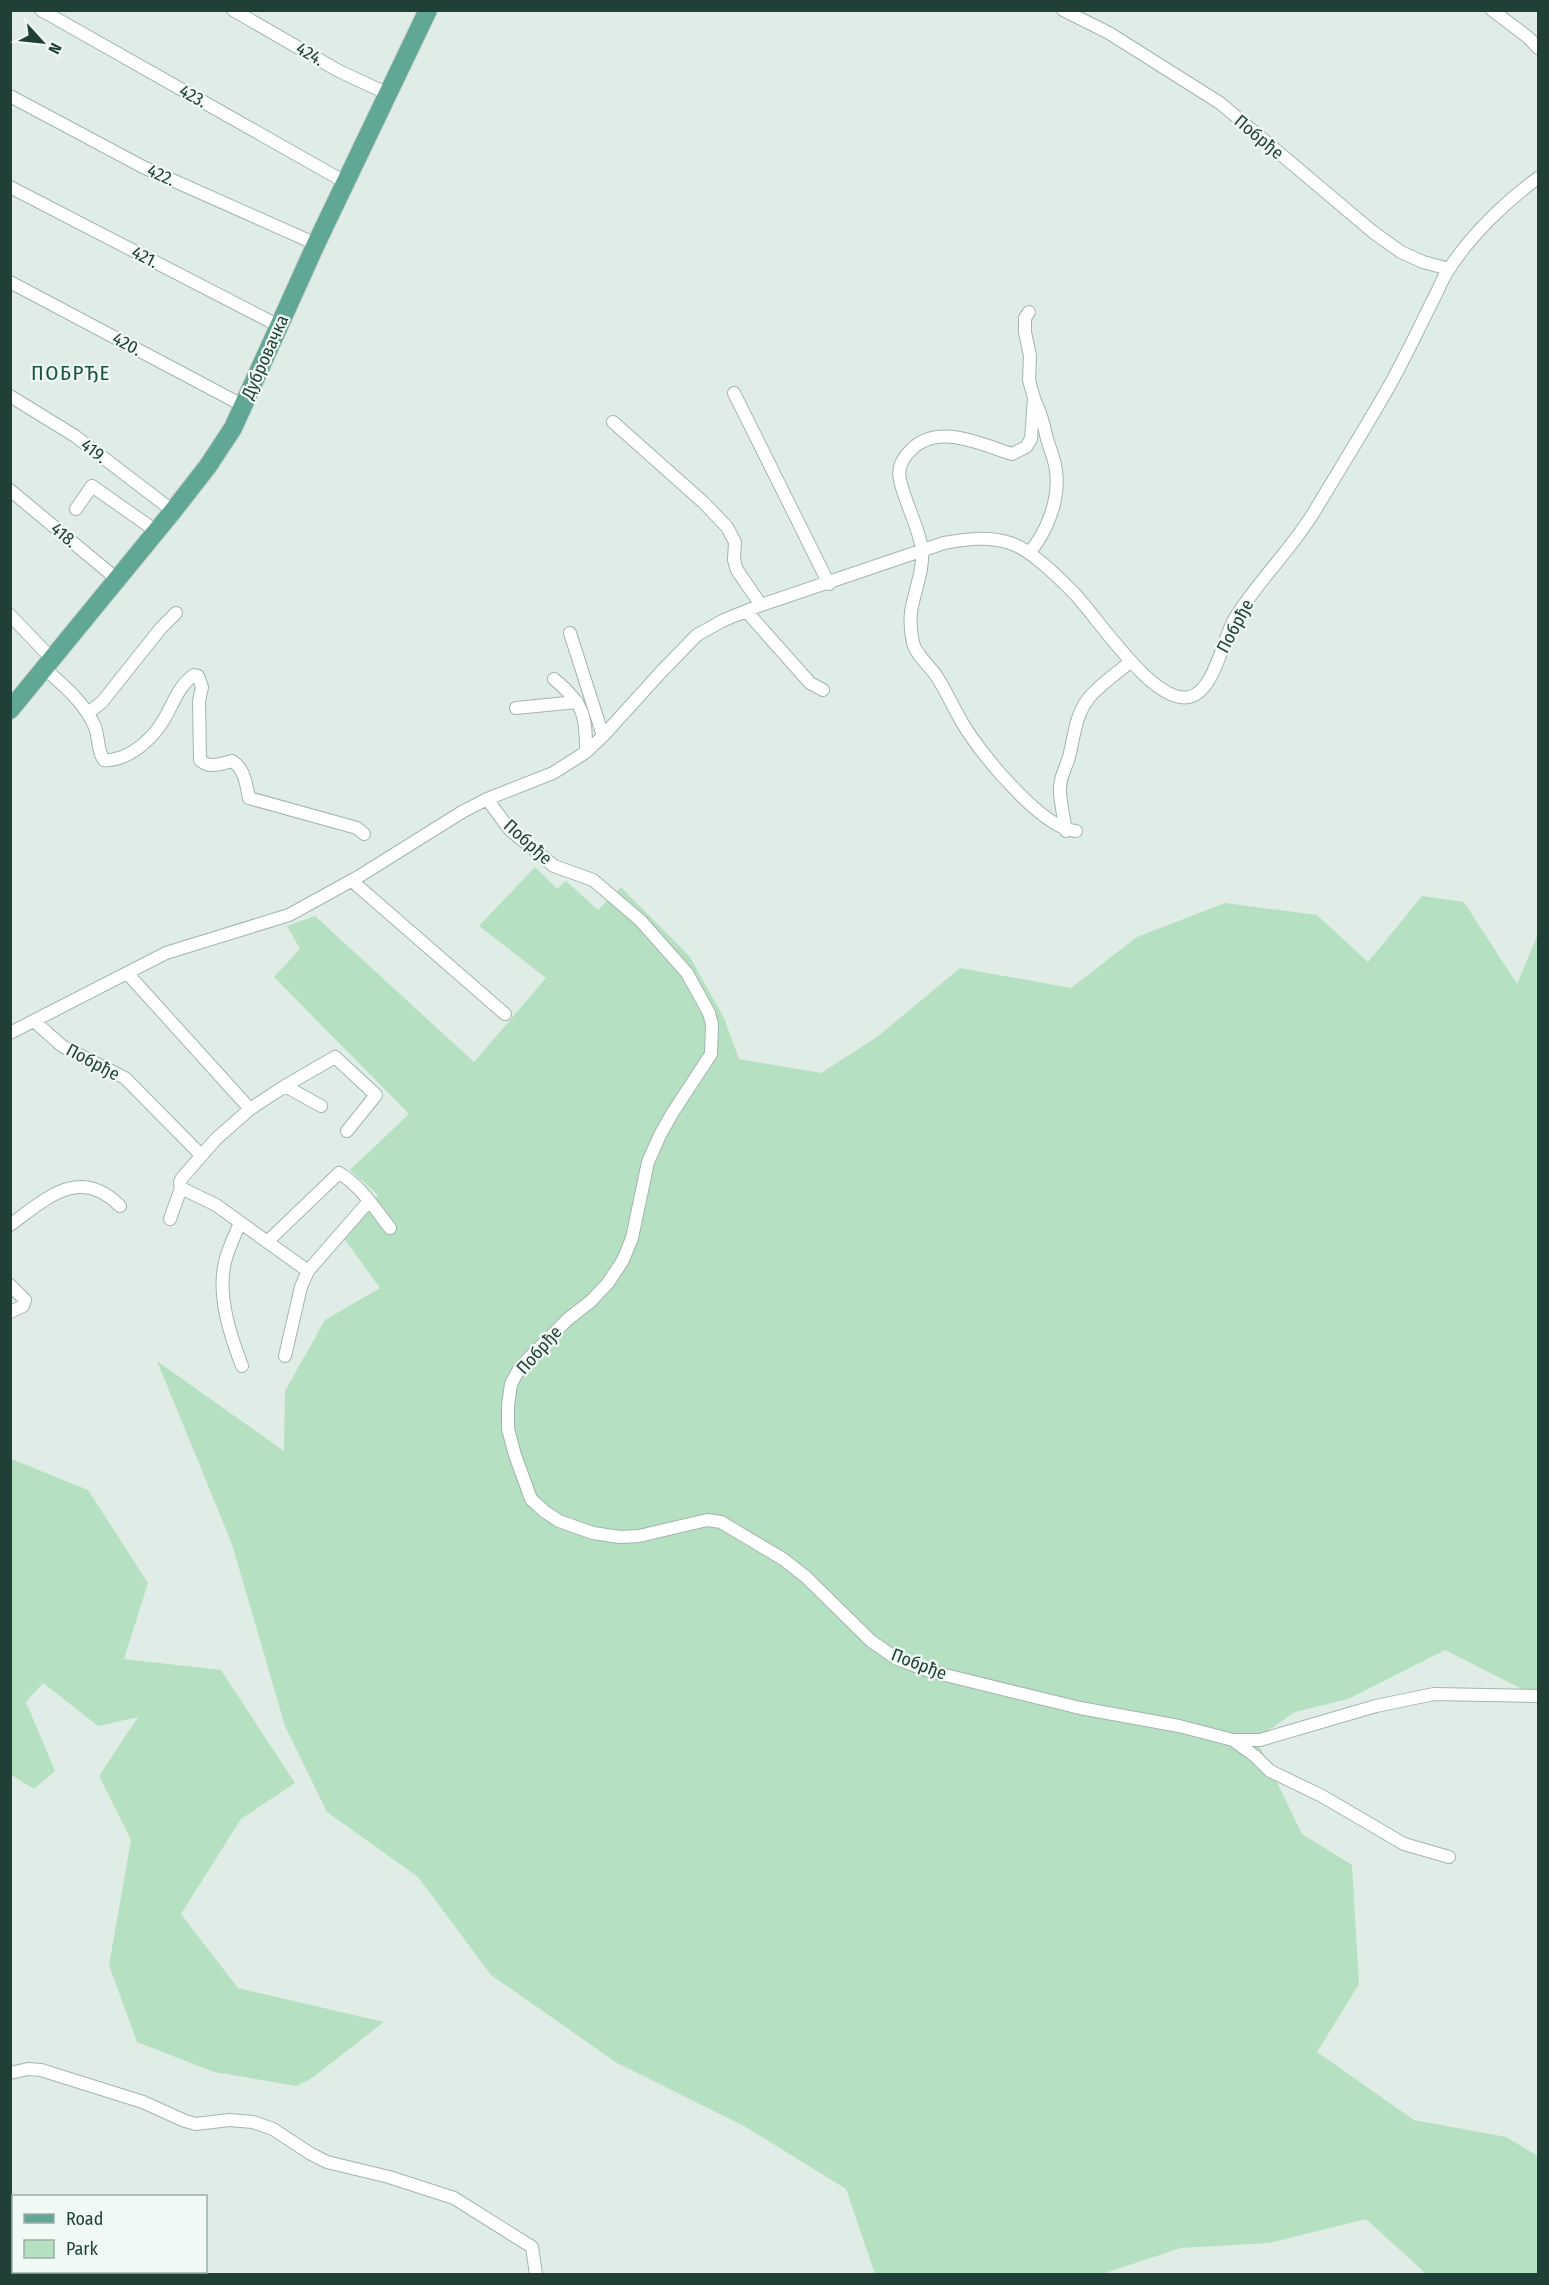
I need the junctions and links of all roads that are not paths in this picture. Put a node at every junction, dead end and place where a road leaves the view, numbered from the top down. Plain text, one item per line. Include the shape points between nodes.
1 (41, 10) edge
2 (233, 10) edge
3 (428, 10) edge
4 (1063, 10) edge
5 (1492, 10) edge
6 (1539, 48) edge
7 (388, 94) junction
8 (10, 96) edge
9 (1539, 178) edge
10 (345, 182) junction
11 (10, 187) edge
12 (316, 244) junction
13 (1449, 269) junction
14 (10, 282) edge
15 (1029, 312) dead end
16 (279, 326) junction
17 (734, 393) dead end
18 (10, 396) edge
19 (1034, 398) junction
20 (244, 406) junction
21 (614, 422) dead end
22 (10, 490) edge
23 (76, 509) dead end
24 (173, 511) junction
25 (156, 531) junction
26 (922, 550) junction
27 (1029, 553) junction
28 (118, 580) junction
29 (829, 584) junction
30 (762, 605) junction
31 (747, 612) junction
32 (176, 614) dead end
33 (10, 615) edge
34 (570, 633) dead end
35 (1130, 662) junction
36 (48, 664) junction
37 (554, 679) dead end
38 (823, 690) dead end
39 (577, 702) junction
40 (516, 708) dead end
41 (10, 710) edge
42 (88, 713) junction
43 (603, 736) junction
44 (586, 752) junction
45 (487, 799) junction
46 (364, 834) dead end
47 (352, 880) junction
48 (127, 973) junction
49 (505, 1014) dead end
50 (34, 1021) junction
51 (10, 1033) edge
52 (285, 1086) junction
53 (321, 1106) dead end
54 (250, 1109) junction
55 (347, 1131) dead end
56 (201, 1155) junction
57 (182, 1188) junction
58 (369, 1201) junction
59 (120, 1206) dead end
60 (170, 1219) dead end
61 (240, 1223) junction
62 (10, 1226) edge
63 (390, 1228) dead end
64 (267, 1242) junction
65 (308, 1271) junction
66 (10, 1286) edge
67 (10, 1312) edge
68 (285, 1356) dead end
69 (242, 1366) dead end
70 (1539, 1696) edge
71 (1233, 1740) junction
72 (1449, 1857) dead end
73 (10, 2073) edge
74 (536, 2274) edge

1 - 10 street, 423.
2 - 7 street, 424. via 337,70
3 - 7 main road, Дубровачка
4 - 13 street, Побрђе via 1109,33 1220,104 1401,252
5 - 6 street
7 - 10 main road, Дубровачка
8 - 12 street, 422. via 143,167
9 - 13 street, Побрђе via 1491,218
10 - 12 main road, Дубровачка
11 - 16 street, 421.
12 - 16 main road, Дубровачка
13 - 35 street, Побрђе via 1387,390 1310,518 1234,620 1209,681 1200,692 1179,697 1158,686
14 - 20 street, 420.
15 - 19 street via 1025,332
16 - 20 main road, Дубровачка
17 - 29 street
18 - 24 street, 419. via 75,436
19 - 26 street via 1030,439 1018,452 1012,454 942,436 920,443 903,459 899,478
19 - 27 street via 1041,410 1057,476 1046,529
20 - 24 main road, Дубровачка via 225,441
21 - 30 street via 727,528 735,542 737,570
22 - 28 street, 418.
23 - 25 street via 92,486
24 - 25 main road, Дубровачка
25 - 28 main road, Дубровачка
26 - 27 street, Побрђе via 970,539 989,539 1011,543
26 - 29 street, Побрђе
26 - 35 street via 911,613 914,647 988,761 1032,807 1070,831 1060,793 1061,777 1082,710 1096,690
27 - 35 street, Побрђе via 1073,592
28 - 36 main road, Дубровачка
29 - 30 street, Побрђе
30 - 31 street, Побрђе
31 - 38 street via 810,683
31 - 43 street, Побрђе via 697,635
32 - 42 street via 160,628 102,702
33 - 36 street
34 - 43 street
36 - 41 main road, Дубровачка
36 - 42 street
37 - 39 street
39 - 40 street
39 - 44 street via 585,716
42 - 46 street via 104,760 117,758 143,744 163,722 184,684 198,676 202,687 200,760 205,765 231,761 239,765 244,775 249,798 357,828
43 - 44 street, Побрђе
44 - 45 street, Побрђе via 554,773
45 - 47 street, Побрђе
45 - 71 street, Побрђе via 510,830 554,866 593,880 640,920 687,973 712,1024 711,1054 668,1119 648,1162 632,1238 622,1260 608,1283 529,1358 511,1384 508,1429 531,1499 566,1524 620,1537 707,1520 721,1522 791,1565 871,1641 897,1659 929,1671 1080,1708
47 - 48 street, Побрђе via 289,915 166,953
47 - 49 street
48 - 50 street, Побрђе
48 - 54 street
50 - 51 street, Побрђе
50 - 56 street, Побрђе via 62,1046 125,1078
52 - 53 street
52 - 54 street
52 - 55 street via 335,1057 376,1095
54 - 56 street
56 - 57 street via 182,1178
57 - 60 street
57 - 61 street via 216,1205
58 - 63 street
58 - 64 street via 339,1173
58 - 65 street
59 - 62 street via 96,1190 72,1187 49,1196
61 - 64 street
61 - 69 street via 225,1261 221,1287
64 - 65 street
65 - 68 street
66 - 67 street via 26,1300
70 - 71 street via 1434,1694 1376,1706 1260,1740
71 - 72 street via 1270,1771 1404,1844
73 - 74 street via 41,2070 143,2102 196,2124 253,2122 273,2129 327,2162 454,2198 532,2247

